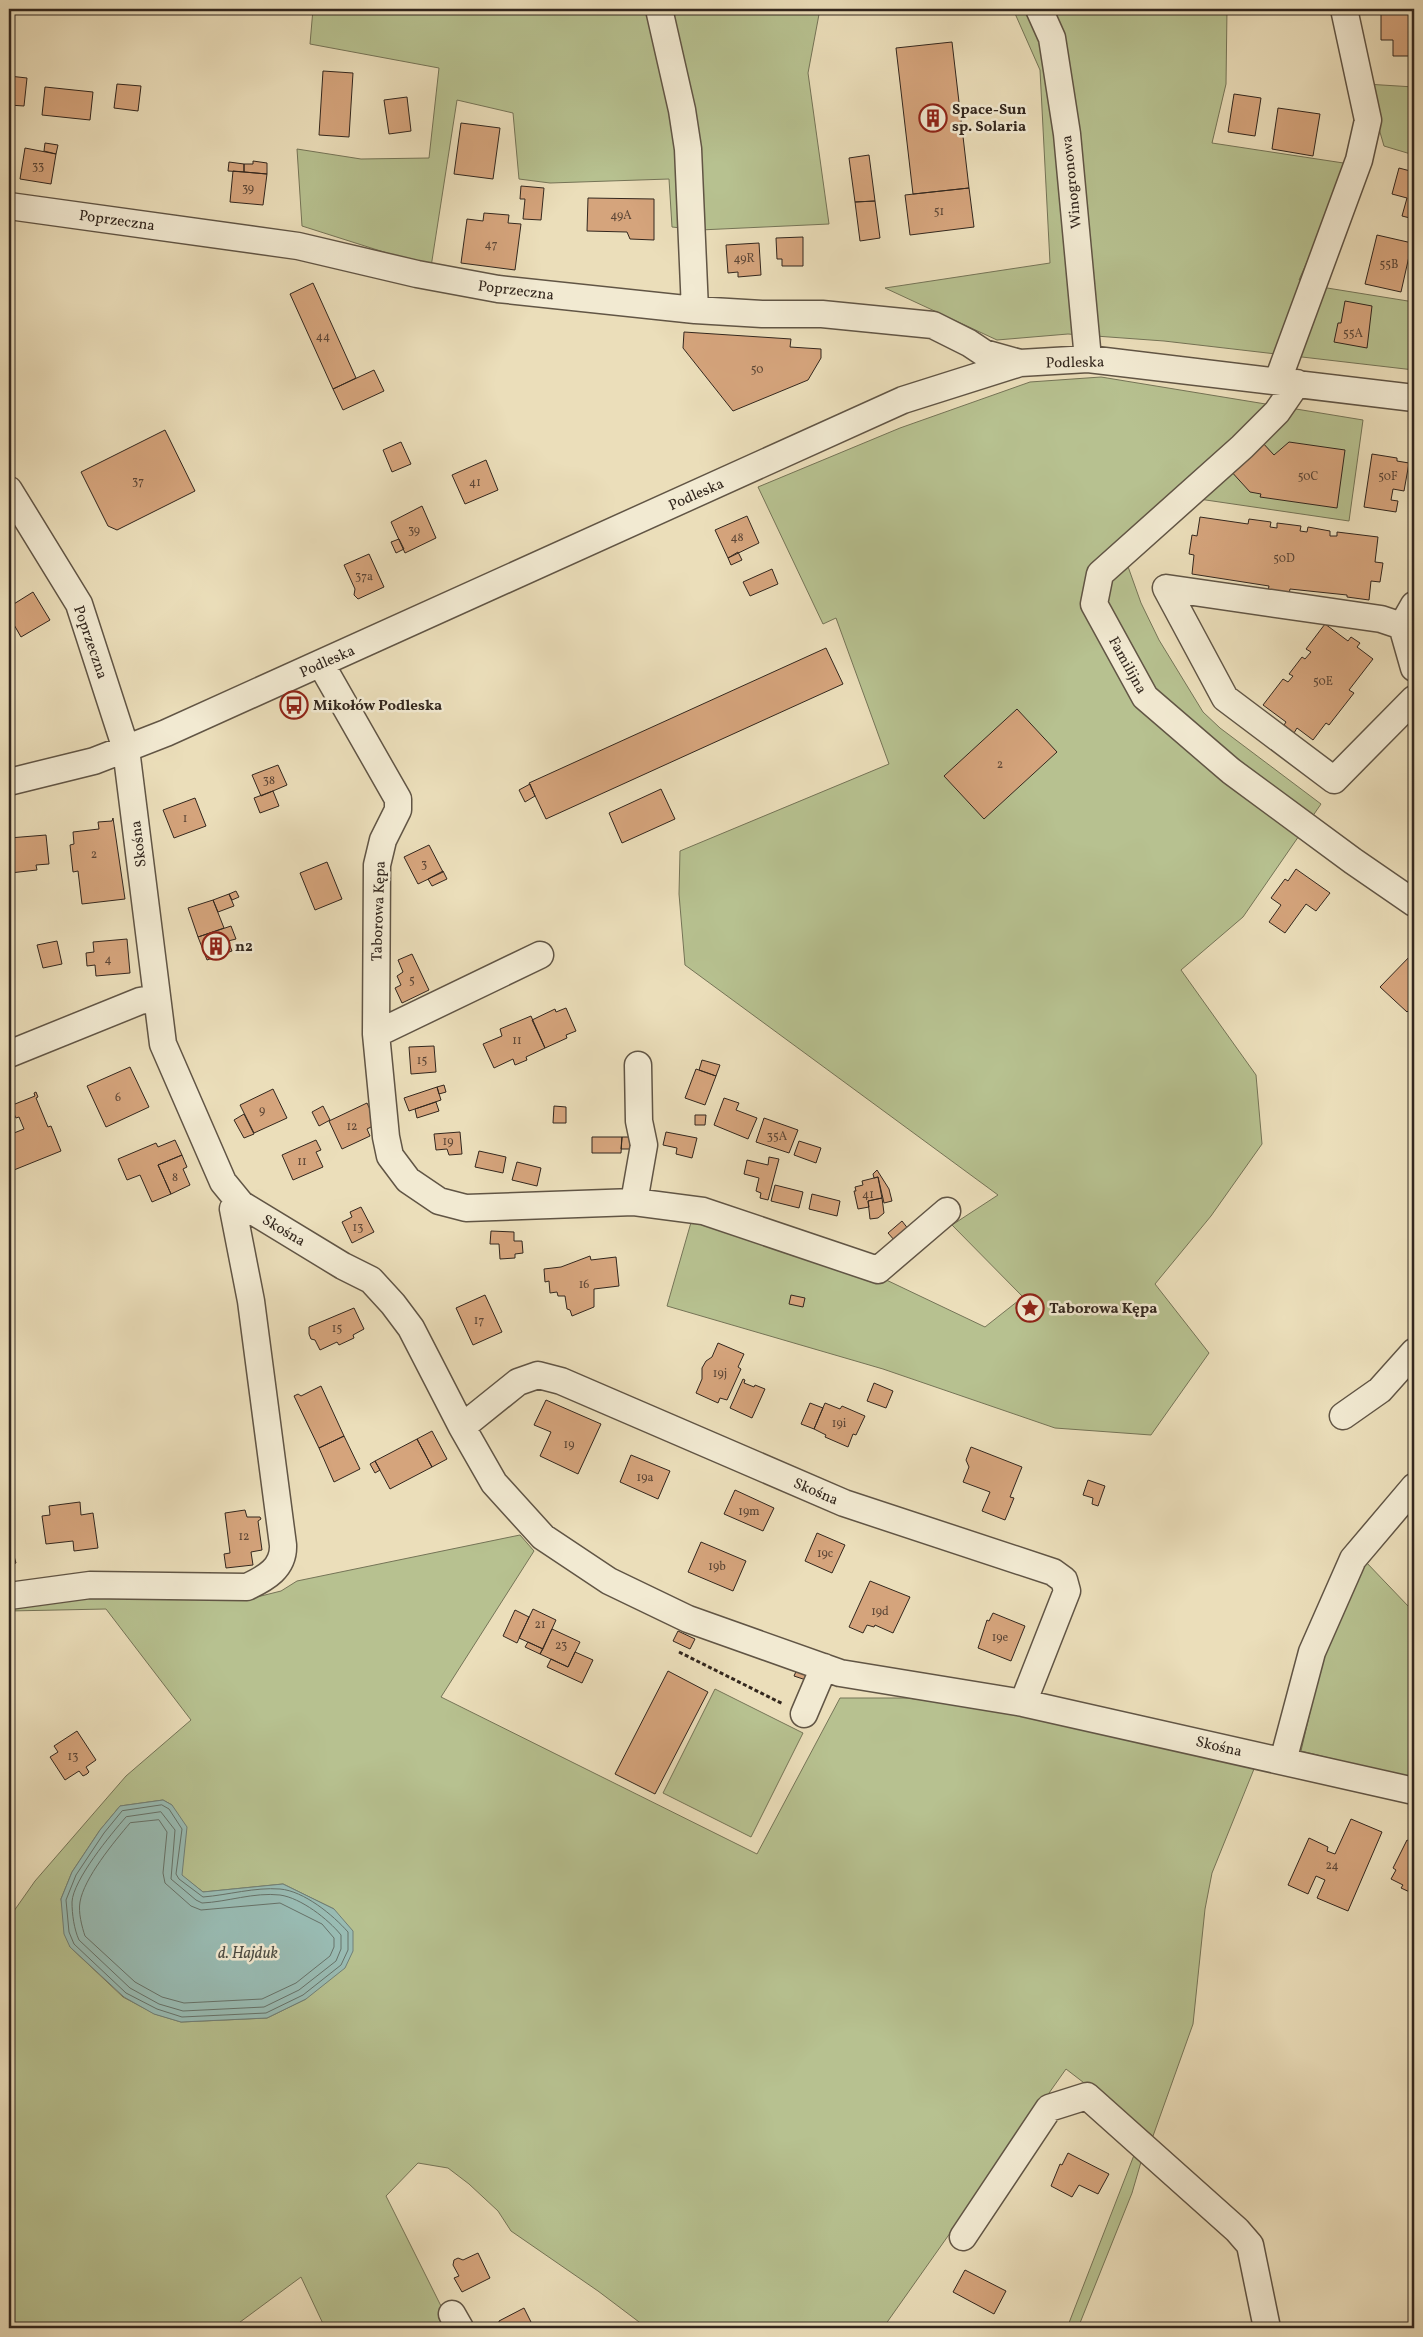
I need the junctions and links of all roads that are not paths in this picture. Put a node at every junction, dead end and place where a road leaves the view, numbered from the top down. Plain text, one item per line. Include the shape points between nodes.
1 (658, 9) edge
2 (1039, 9) edge
3 (1344, 9) edge
4 (9, 206) edge
5 (695, 310) junction
6 (1088, 359) junction
7 (1020, 364) junction
8 (1287, 382) junction
9 (1414, 398) edge
10 (9, 490) edge
11 (1408, 616) edge
12 (321, 664) junction
13 (1414, 667) edge
14 (1414, 699) edge
15 (126, 749) junction
16 (9, 782) edge
17 (1414, 902) edge
18 (540, 955) dead end
19 (156, 998) junction
20 (376, 1034) junction
21 (9, 1054) edge
22 (638, 1064) dead end
23 (634, 1202) junction
24 (241, 1204) junction
25 (947, 1211) dead end
26 (1414, 1352) edge
27 (1343, 1416) dead end
28 (462, 1427) junction
29 (1414, 1487) edge
30 (9, 1596) edge
31 (824, 1667) junction
32 (1023, 1703) junction
33 (804, 1714) road end
34 (1283, 1761) junction
35 (1414, 1791) edge
36 (963, 2238) dead end
37 (1267, 2328) edge

1 - 5 street via 688,149
2 - 6 street, Winogronowa via 1052,38 1067,134
3 - 8 street, Familijna via 1368,120 1359,160
4 - 5 street, Poprzeczna via 298,246 498,289
5 - 7 street, Poprzeczna via 822,314 933,325 984,353
6 - 7 street, Podleska
6 - 8 street, Podleska
7 - 12 street, Podleska via 903,400
8 - 9 street, Podleska
8 - 17 street, Familijna via 1277,412 1100,574 1094,604 1145,697 1231,771 1353,862
10 - 15 street, Poprzeczna via 79,604
11 - 13 street
11 - 14 street via 1381,619 1166,588 1225,698 1334,780
12 - 15 street, Podleska
12 - 20 street, Taborowa Kępa via 398,800 398,810 382,840 377,865
15 - 16 street, Podleska
15 - 19 street, Skośna
18 - 20 street
19 - 21 street via 140,1001
19 - 24 street, Skośna via 163,1044 223,1182
20 - 23 street, Taborowa Kępa via 390,1156 408,1180 439,1202 466,1208
22 - 23 street via 639,1121 644,1145
23 - 25 street, Taborowa Kępa via 703,1211 878,1270
24 - 28 street, Skośna via 372,1280 411,1328
24 - 30 street via 233,1209 255,1330 284,1553 280,1565 264,1579 247,1587 90,1584
26 - 27 street via 1380,1390
28 - 31 street, Skośna via 494,1482 543,1537 563,1552 609,1581 688,1619
28 - 32 street, Skośna via 518,1382 538,1375 561,1381 844,1503 1053,1572 1064,1580 1067,1591
29 - 34 street via 1353,1559 1312,1652
31 - 32 street, Skośna via 840,1673
31 - 33 street
32 - 34 street, Skośna
34 - 35 street, Skośna
36 - 37 street via 1049,2108 1087,2096 1250,2245

